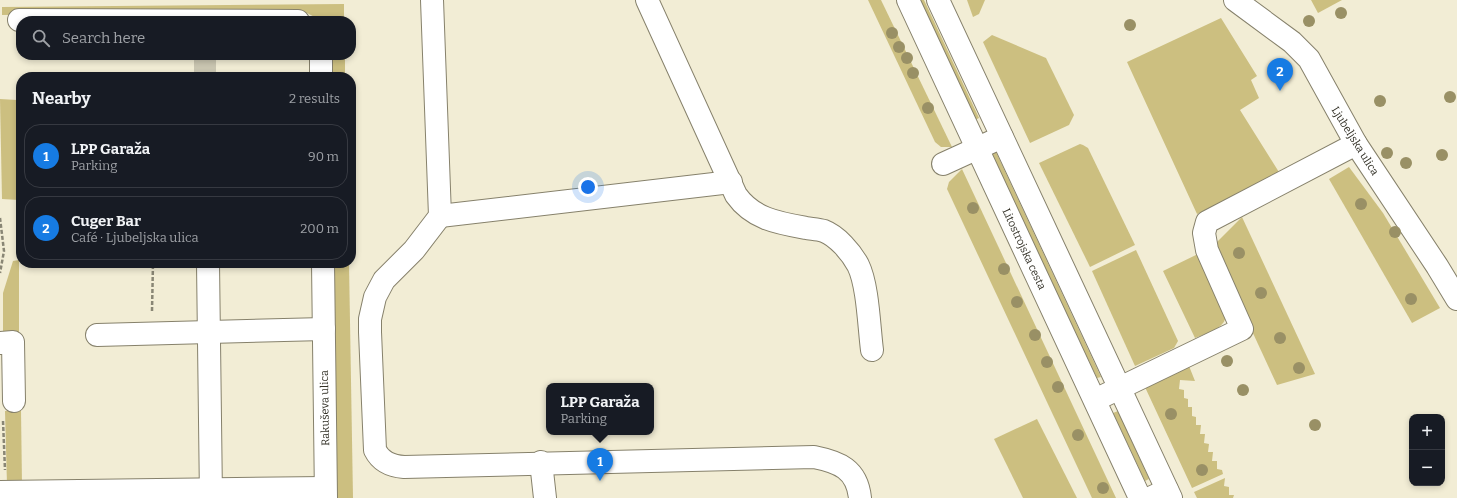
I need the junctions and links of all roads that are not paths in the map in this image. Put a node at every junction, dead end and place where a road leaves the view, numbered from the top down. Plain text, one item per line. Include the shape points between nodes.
1 (432, 0) edge
2 (647, 0) edge
3 (908, 0) edge
4 (938, 0) edge
5 (1235, 0) edge
6 (321, 60) edge
7 (322, 72) edge
8 (1002, 137) junction
9 (1356, 144) junction
10 (977, 149) junction
11 (943, 164) dead end
12 (731, 182) junction
13 (440, 216) junction
14 (208, 268) edge
15 (323, 268) edge
16 (1457, 299) edge
17 (324, 329) junction
18 (208, 332) junction
19 (97, 335) dead end
20 (0, 343) edge
21 (872, 350) dead end
22 (1118, 388) junction
23 (1095, 400) junction
24 (14, 402) dead end
25 (541, 462) junction
26 (0, 492) edge
27 (211, 493) edge
28 (326, 493) edge
29 (1162, 495) edge
30 (545, 498) edge
31 (860, 498) edge
32 (1140, 498) edge

1 - 13 street
2 - 12 street
3 - 10 street, Litostrojska cesta
4 - 8 street
5 - 9 street, Ljubeljska ulica via 1292,42 1309,59
6 - 7 street
8 - 10 street
8 - 22 street
9 - 16 street, Ljubeljska ulica
9 - 22 street via 1207,222 1204,233 1207,250 1242,328
10 - 11 street
10 - 23 street, Litostrojska cesta
12 - 13 street
12 - 21 street via 742,202 756,214 778,223 823,231 834,236 843,246 858,265 864,288
13 - 25 street via 414,250 388,275 375,298 370,319 375,450 385,462 399,467
14 - 18 street
15 - 17 street, Rakuševa ulica
17 - 18 street
17 - 28 street, Rakuševa ulica
18 - 19 street
18 - 27 street
20 - 24 street via 13,342
22 - 23 street
22 - 29 street
23 - 32 street, Litostrojska cesta
25 - 30 street
25 - 31 street via 814,457 835,462 849,472 859,486
26 - 27 street, Rakuševa ulica
27 - 28 street, Rakuševa ulica

